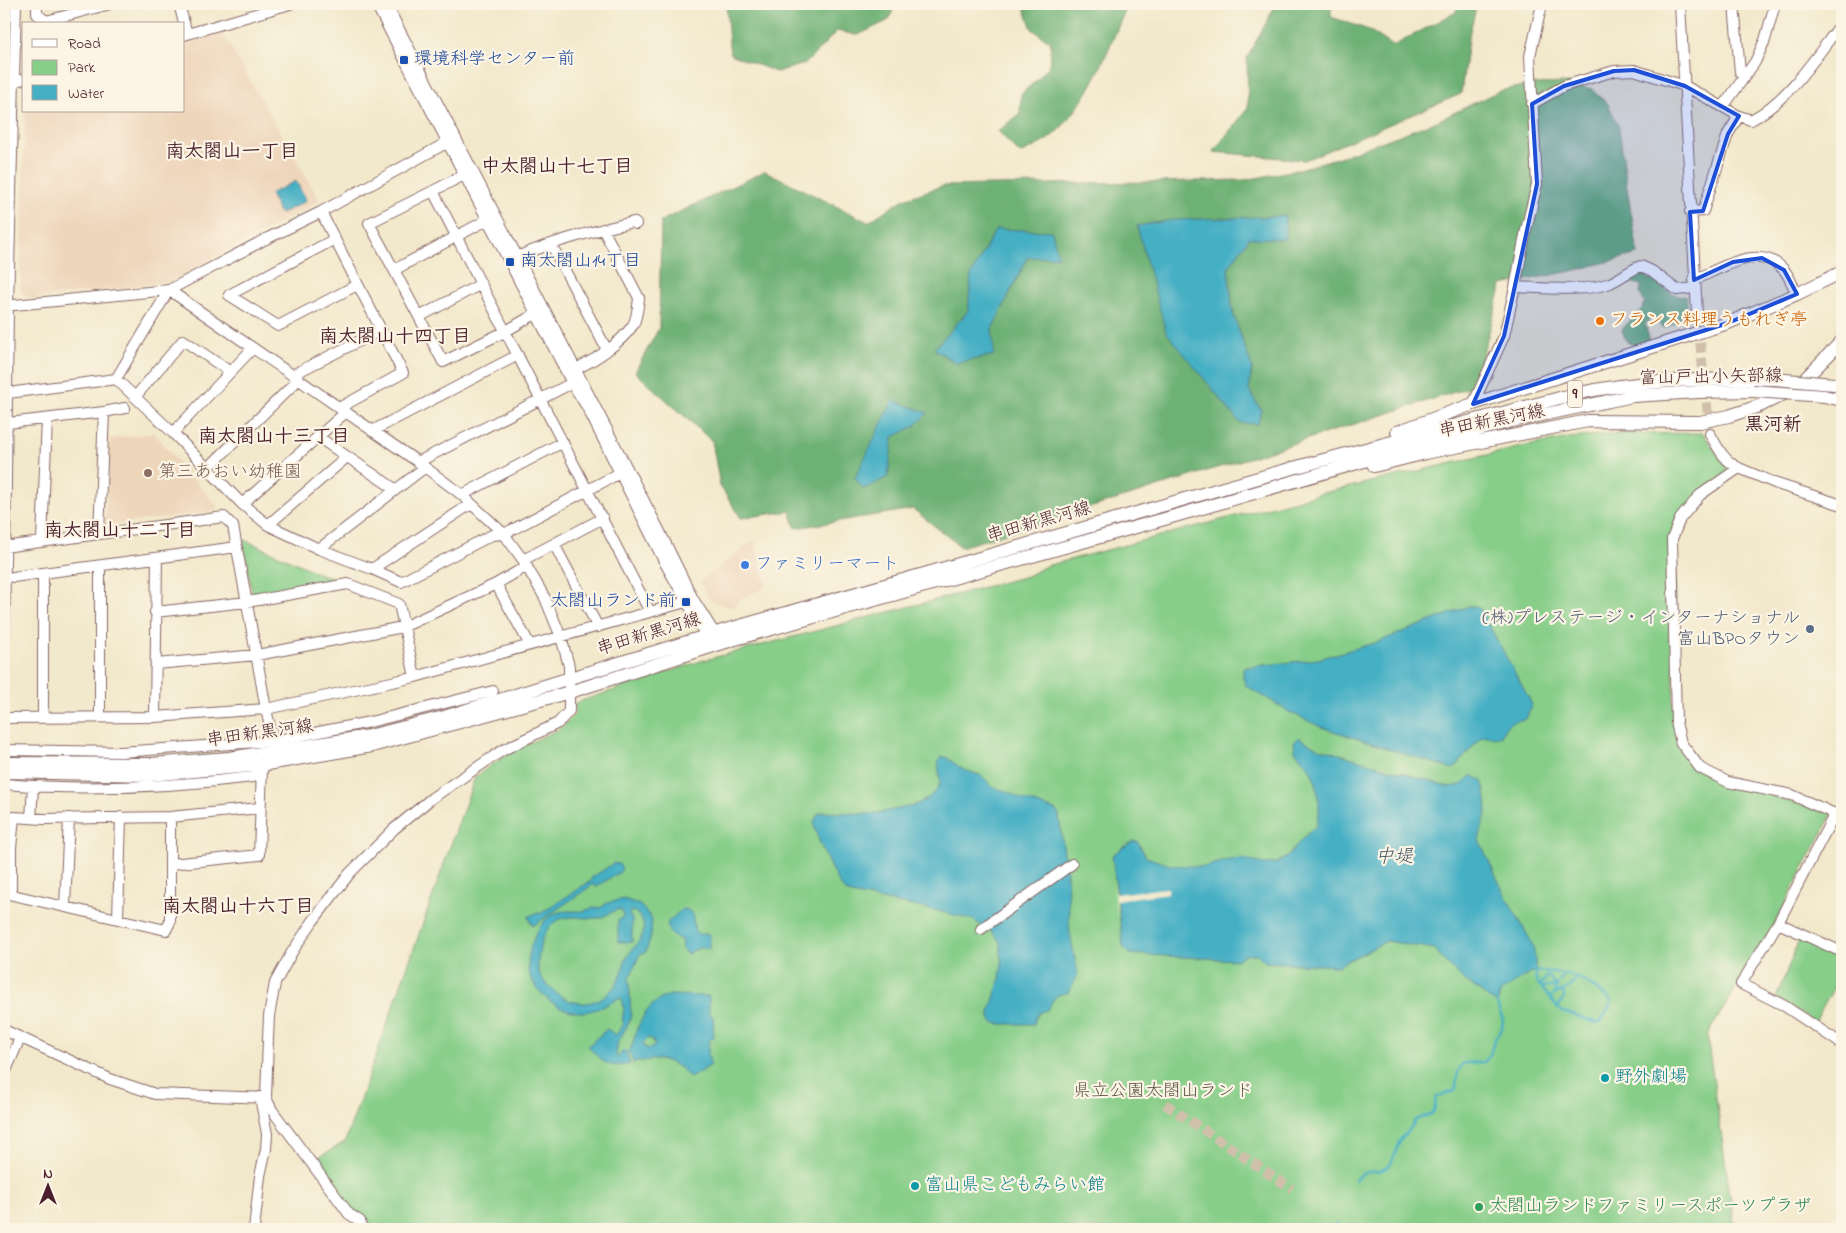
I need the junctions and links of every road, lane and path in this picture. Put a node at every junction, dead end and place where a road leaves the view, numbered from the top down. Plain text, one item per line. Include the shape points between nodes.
1 (16, 4) edge
2 (37, 4) edge
3 (110, 4) edge
4 (179, 4) edge
5 (290, 4) edge
6 (376, 4) edge
7 (386, 4) edge
8 (1542, 4) edge
9 (1680, 4) edge
10 (1734, 4) edge
11 (1775, 4) edge
12 (183, 22) edge
13 (1842, 23) edge
14 (185, 34) edge
15 (1744, 77) junction
16 (14, 82) edge
17 (1685, 86) junction
18 (1532, 104) junction
19 (1723, 107) junction
20 (1739, 116) junction
21 (448, 142) junction
22 (464, 175) junction
23 (434, 191) junction
24 (321, 212) junction
25 (1690, 212) junction
26 (487, 220) junction
27 (636, 224) dead end
28 (7, 227) edge
29 (603, 229) junction
30 (457, 237) junction
31 (335, 239) junction
32 (550, 244) junction
33 (517, 257) junction
34 (394, 270) junction
35 (1842, 272) edge
36 (481, 284) junction
37 (1694, 284) junction
38 (357, 285) junction
39 (1515, 287) junction
40 (169, 290) junction
41 (1797, 294) junction
42 (6, 305) edge
43 (537, 313) junction
44 (1697, 313) tunnel mouth
45 (418, 317) junction
46 (381, 330) junction
47 (506, 331) junction
48 (1842, 341) edge
49 (253, 348) junction
50 (607, 350) junction
51 (518, 355) junction
52 (576, 369) junction
53 (229, 371) junction
54 (295, 378) junction
55 (116, 379) junction
56 (572, 383) junction
57 (1838, 385) edge
58 (8, 393) junction
59 (136, 396) junction
60 (541, 399) junction
61 (1842, 400) edge
62 (1474, 404) junction
63 (125, 408) dead end
64 (342, 410) junction
65 (104, 412) junction
66 (47, 419) junction
67 (8, 423) junction
68 (372, 431) junction
69 (172, 433) junction
70 (1710, 434) tunnel mouth
71 (318, 437) junction
72 (563, 442) junction
73 (1380, 450) junction
74 (347, 457) junction
75 (421, 465) junction
76 (1293, 468) junction
77 (1739, 468) junction
78 (207, 469) junction
79 (620, 473) junction
80 (395, 489) junction
81 (588, 489) junction
82 (462, 495) junction
83 (638, 499) junction
84 (242, 504) junction
85 (471, 504) junction
86 (1842, 505) edge
87 (603, 518) junction
88 (1161, 520) junction
89 (268, 525) junction
90 (99, 533) junction
91 (504, 534) junction
92 (42, 541) junction
93 (554, 544) junction
94 (5, 547) edge
95 (237, 547) junction
96 (319, 549) junction
97 (157, 558) junction
98 (525, 563) junction
99 (100, 566) junction
100 (372, 569) junction
101 (43, 572) junction
102 (7, 577) edge
103 (496, 584) junction
104 (247, 602) junction
105 (686, 602) junction
106 (155, 612) junction
107 (650, 612) junction
108 (403, 627) junction
109 (598, 627) junction
110 (4, 632) edge
111 (561, 637) junction
112 (713, 640) junction
113 (530, 646) junction
114 (4, 649) edge
115 (257, 655) junction
116 (156, 664) junction
117 (416, 677) junction
118 (570, 678) junction
119 (493, 691) dead end
120 (570, 692) junction
121 (266, 709) junction
122 (100, 717) junction
123 (155, 717) junction
124 (4, 718) edge
125 (43, 718) junction
126 (273, 741) junction
127 (4, 750) edge
128 (4, 763) edge
129 (262, 769) junction
130 (4, 772) edge
131 (4, 784) edge
132 (34, 787) junction
133 (260, 808) junction
134 (1839, 815) edge
135 (121, 817) junction
136 (170, 817) junction
137 (31, 818) junction
138 (69, 818) junction
139 (171, 864) junction
140 (1072, 864) dead end
141 (6, 894) edge
142 (65, 907) junction
143 (118, 918) junction
144 (1778, 923) junction
145 (981, 929) dead end
146 (1842, 952) edge
147 (4, 1030) edge
148 (20, 1038) junction
149 (1842, 1044) edge
150 (4, 1075) edge
151 (263, 1098) junction
152 (254, 1229) edge
153 (362, 1229) edge

1 - 16 street
2 - 3 street via 37,14 46,21
4 - 12 street
5 - 14 street
6 - 21 street
7 - 33 street
8 - 18 street via 1530,56
9 - 17 street
10 - 15 street via 1740,72
11 - 15 street via 1759,55
13 - 20 street via 1788,91 1760,115 1750,120
15 - 19 street
16 - 28 street
17 - 18 street via 1634,70 1614,71 1564,86
17 - 19 street
17 - 25 street
18 - 39 street via 1537,184
19 - 20 street
20 - 25 street via 1728,134 1703,211
21 - 22 street
21 - 24 street
22 - 23 street
22 - 26 street
23 - 30 street
23 - 34 street via 369,223
24 - 31 street
24 - 40 street
25 - 37 street
26 - 30 street
26 - 43 street
27 - 29 street
28 - 42 street
29 - 32 street
29 - 50 street via 639,298 633,325
30 - 34 street
30 - 36 street
31 - 38 street
31 - 38 street via 229,295 278,326
32 - 33 street
32 - 50 street
33 - 52 street
34 - 45 street
35 - 41 main road, 串田新黒河線
36 - 45 street
36 - 47 street
37 - 39 street via 1677,290 1641,266 1610,283 1589,287
37 - 41 street via 1734,262 1762,258 1784,270
37 - 44 street
38 - 46 street
39 - 62 street via 1504,336
40 - 42 street
40 - 49 street
40 - 55 street
41 - 62 main road, 串田新黒河線 via 1728,323
42 - 58 street
43 - 47 street
43 - 56 street
45 - 47 street via 443,362
46 - 54 street
46 - 64 street via 403,373
47 - 51 street
48 - 88 main road, 串田新黒河線 via 1796,388 1762,405 1729,416 1700,422 1588,421 1430,452
49 - 53 street
49 - 54 street
50 - 52 street
51 - 60 street
51 - 68 street
52 - 83 street
53 - 59 street via 184,340
53 - 69 street
54 - 64 street
54 - 78 street
55 - 58 street
55 - 59 street
56 - 60 street
56 - 79 street
57 - 73 main road, 富山戸出小矢部線 / 9, bridge via 1774,379 1684,380 1615,386 1571,395
58 - 67 street
59 - 69 street
60 - 72 street
60 - 75 street
61 - 73 main road, 富山戸出小矢部線 / 9, bridge via 1754,391 1633,396
62 - 76 main road, 串田新黒河線
63 - 65 street
64 - 68 street
64 - 71 street
65 - 66 street
65 - 90 street
66 - 67 street
66 - 92 street
67 - 94 street
68 - 75 street
69 - 78 street
70 - 77 street via 1730,464
71 - 74 street
71 - 84 street
72 - 81 street
72 - 82 street
73 - 76 main road, 串田新黒河線
73 - 88 main road, 串田新黒河線
74 - 80 street
74 - 89 street
75 - 80 street
75 - 82 street
76 - 112 main road, 串田新黒河線
77 - 86 street
77 - 134 street via 1700,495 1680,518 1672,538 1676,722 1681,743 1700,768 1728,782 1792,795
78 - 84 street
79 - 81 street
79 - 83 street
80 - 96 street
81 - 87 street
81 - 91 street
82 - 85 street
83 - 105 street
83 - 112 street
84 - 89 street
85 - 91 street
85 - 100 street
87 - 93 street
87 - 107 street
88 - 112 main road, 串田新黒河線
89 - 96 street
90 - 92 street
90 - 95 street via 224,517 233,526
91 - 98 street
91 - 100 street via 492,535 400,582
92 - 94 street
93 - 98 street
93 - 109 street
94 - 102 street
95 - 97 street
95 - 104 street
96 - 100 street
97 - 99 street
97 - 106 street
98 - 103 street
98 - 111 street via 545,598
99 - 101 street
99 - 122 street
101 - 102 street
101 - 125 street
102 - 110 street
103 - 108 street
103 - 113 street
104 - 106 street
104 - 108 street via 348,584 399,604
104 - 115 street
105 - 107 street
105 - 112 street
106 - 116 street
107 - 109 street
108 - 115 street
108 - 117 street
109 - 111 street
110 - 114 street
111 - 113 street
111 - 118 street
112 - 118 main road, 串田新黒河線
112 - 120 main road, 串田新黒河線
113 - 117 street
115 - 116 street
115 - 121 street
116 - 123 street
117 - 121 street
118 - 120 street
118 - 128 main road, 串田新黒河線 via 370,736 229,758 151,764
119 - 126 street via 370,722
120 - 129 main road, 串田新黒河線 via 372,746
120 - 151 street via 569,711 558,723 503,750 432,798 394,829 350,873 313,921 275,984 269,1016
121 - 123 street
121 - 126 street
122 - 123 street
122 - 125 street
124 - 125 street
126 - 127 street via 121,752
129 - 130 main road, 串田新黒河線 via 149,775
129 - 132 street via 253,777 156,786
129 - 133 street
131 - 132 street
132 - 137 street
133 - 136 street
133 - 139 street via 259,855
134 - 144 street
135 - 136 street
135 - 138 street
135 - 143 street
136 - 139 street
137 - 138 street
137 - 141 street via 14,817 11,888
138 - 142 street
139 - 143 street via 170,922 166,930
140 - 145 street
141 - 142 street
142 - 143 street
144 - 146 street
144 - 149 street via 1741,984 1783,1005
147 - 148 street
148 - 150 street
148 - 151 street via 110,1079 155,1094
151 - 152 street via 266,1142
151 - 153 street via 349,1214 360,1221

